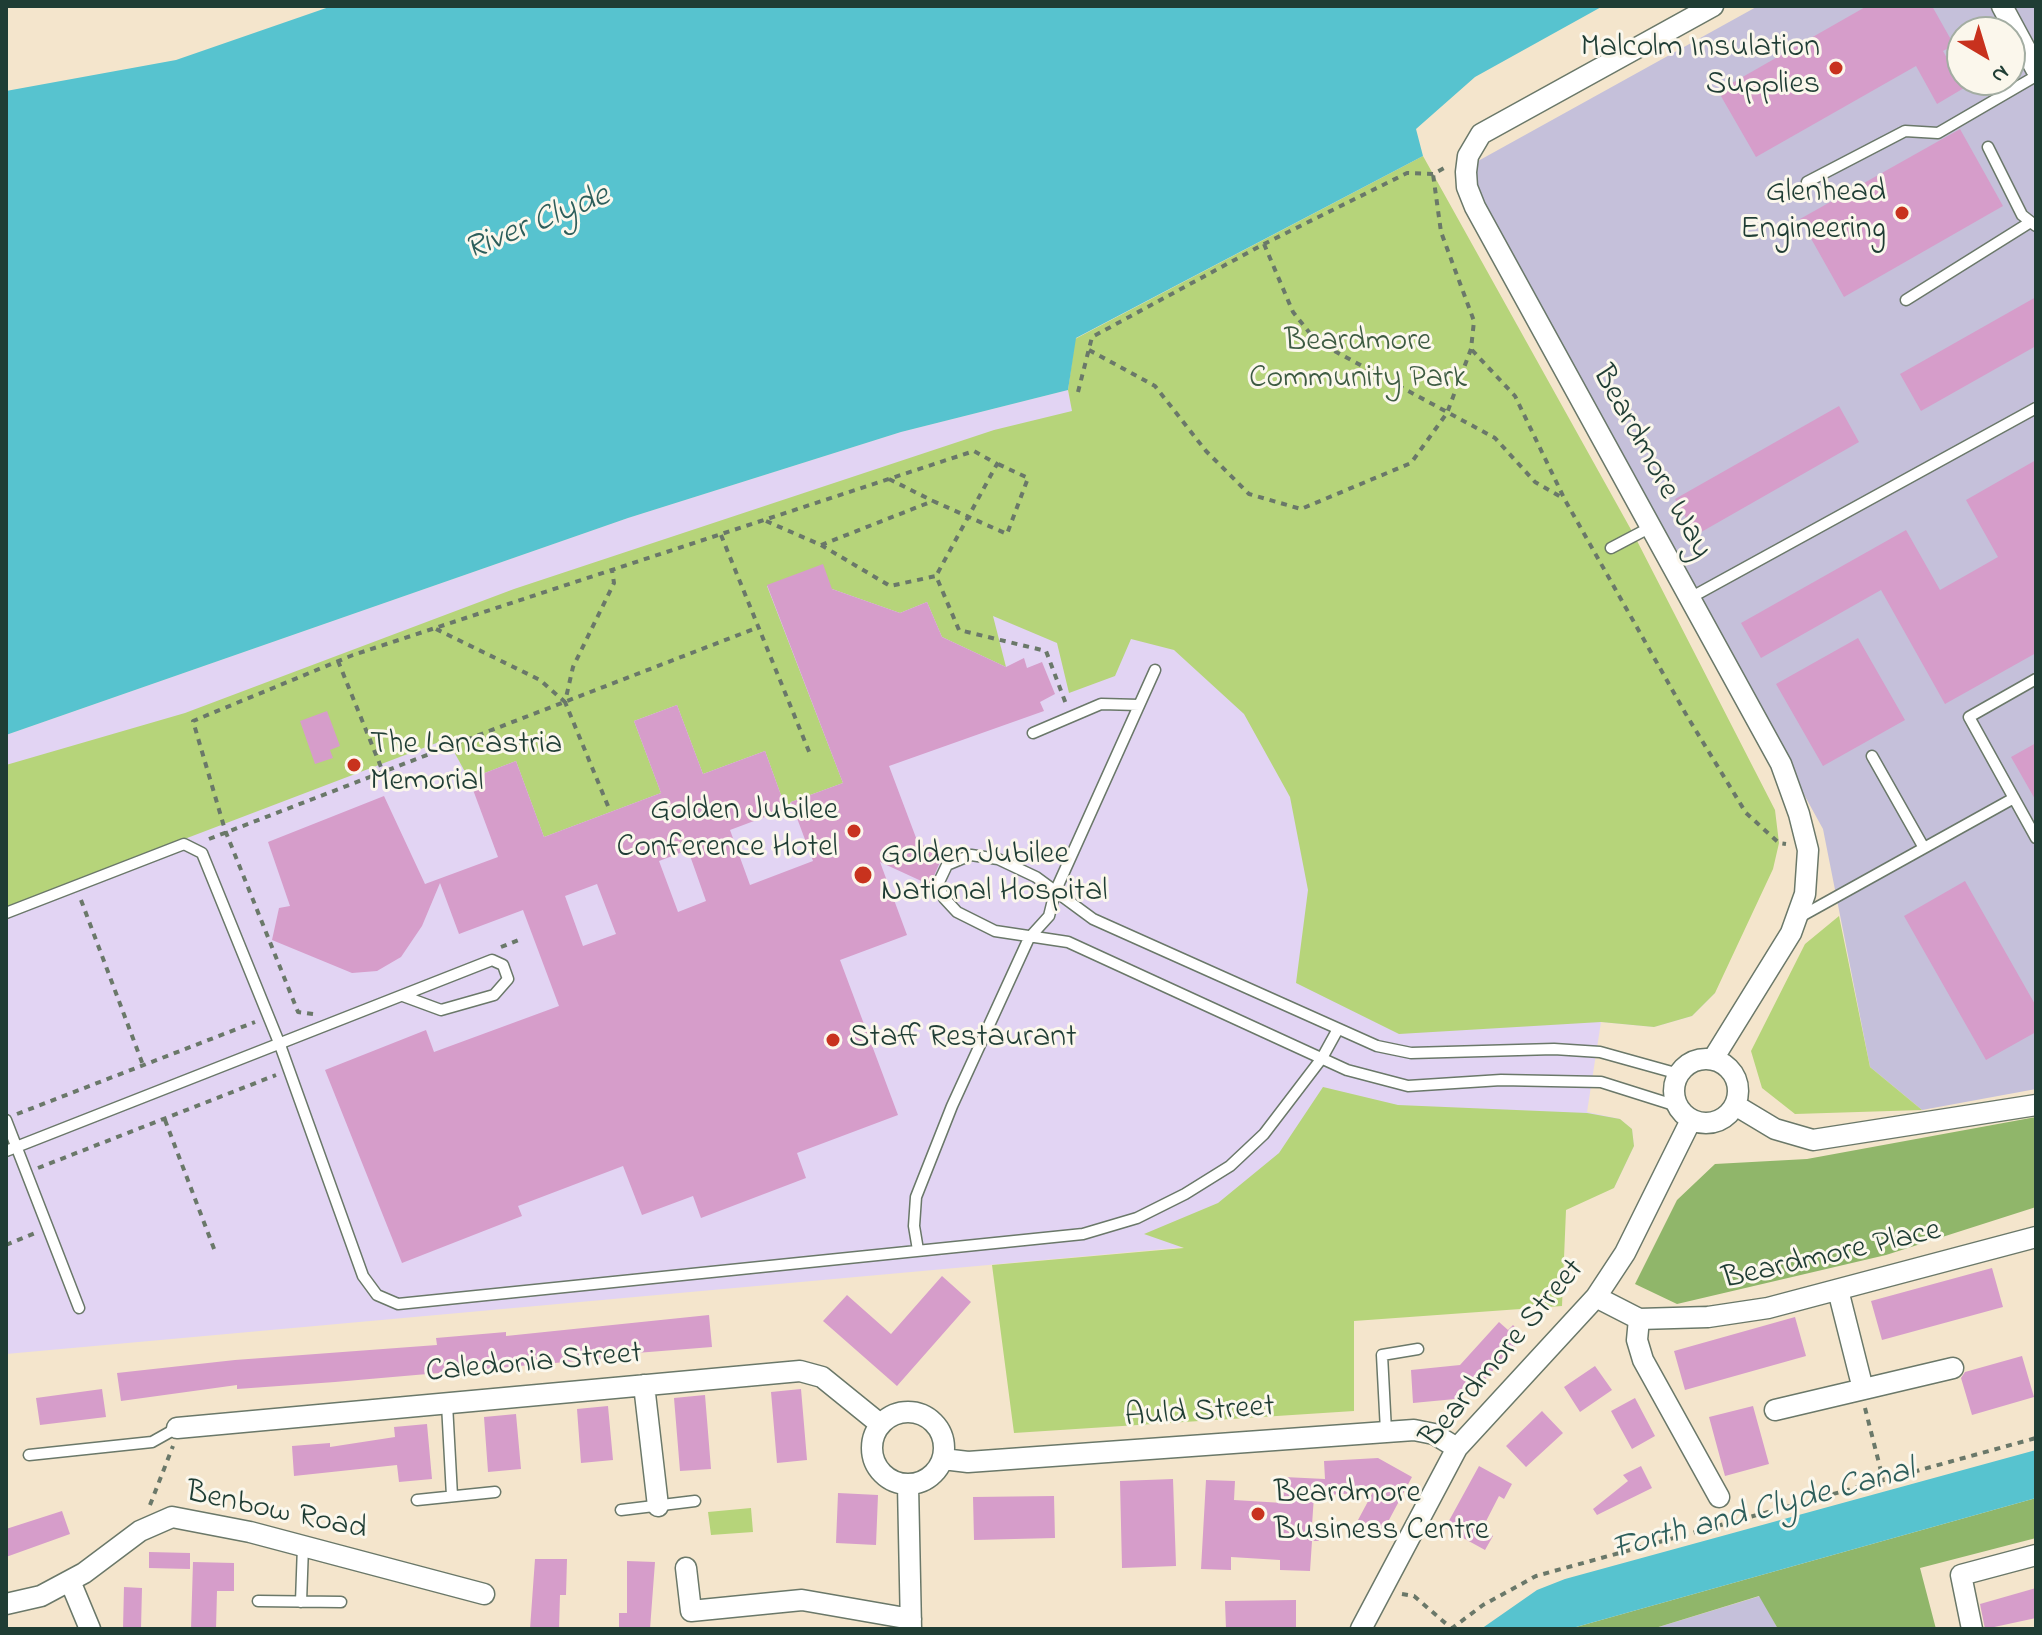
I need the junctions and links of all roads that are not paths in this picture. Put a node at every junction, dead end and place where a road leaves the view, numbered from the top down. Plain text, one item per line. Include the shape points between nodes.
1 (1713, 6) edge
2 (2002, 6) edge
3 (2036, 69) edge
4 (2036, 76) edge
5 (1988, 147) dead end
6 (1807, 182) dead end
7 (2033, 224) edge
8 (1906, 300) dead end
9 (2036, 408) edge
10 (1651, 527) junction
11 (1611, 548) dead end
12 (1690, 598) junction
13 (1155, 670) dead end
14 (2036, 679) edge
15 (1139, 705) junction
16 (1033, 733) dead end
17 (1872, 756) dead end
18 (2014, 798) junction
19 (2036, 838) edge
20 (1924, 848) junction
21 (1055, 892) junction
22 (6, 913) edge
23 (1796, 919) junction
24 (1029, 938) junction
25 (403, 996) junction
26 (1338, 1029) junction
27 (280, 1045) junction
28 (1322, 1058) junction
29 (1713, 1059) junction
30 (1679, 1074) junction
31 (1735, 1105) junction
32 (2036, 1105) edge
33 (1684, 1113) junction
34 (6, 1119) edge
35 (11, 1149) edge
36 (2036, 1237) edge
37 (918, 1250) junction
38 (1838, 1290) junction
39 (1596, 1297) junction
40 (79, 1308) dead end
41 (1639, 1319) junction
42 (1418, 1349) dead end
43 (1953, 1368) dead end
44 (644, 1385) junction
45 (1862, 1389) junction
46 (447, 1404) junction
47 (1775, 1410) dead end
48 (880, 1424) junction
49 (177, 1428) joint
50 (1386, 1431) junction
51 (1457, 1448) junction
52 (29, 1455) dead end
53 (943, 1459) junction
54 (908, 1485) junction
55 (495, 1492) dead end
56 (452, 1496) junction
57 (1719, 1497) dead end
58 (417, 1500) dead end
59 (695, 1501) dead end
60 (658, 1506) junction
61 (621, 1510) dead end
62 (303, 1546) junction
63 (2036, 1555) edge
64 (686, 1568) dead end
65 (70, 1581) junction
66 (484, 1594) dead end
67 (258, 1601) dead end
68 (301, 1602) junction
69 (341, 1602) dead end
70 (6, 1604) edge
71 (911, 1624) edge
72 (90, 1629) edge
73 (1361, 1629) edge
74 (1972, 1629) edge

1 - 10 street, Beardmore Way via 1481,134 1468,156 1467,187 1475,207
2 - 3 street
4 - 6 lane via 1938,133 1905,131
5 - 7 lane via 2022,215
7 - 8 lane
9 - 12 lane
10 - 11 lane
10 - 12 street, Beardmore Way
12 - 23 street, Beardmore Way via 1781,764 1808,850 1805,894
13 - 15 lane
14 - 18 lane via 1969,717
15 - 16 lane via 1101,704
15 - 21 lane
17 - 20 lane
18 - 19 lane
18 - 20 lane
20 - 23 lane
21 - 24 lane via 1049,916
21 - 24 lane via 998,859 971,855 947,865 938,884 957,912 995,931
21 - 26 lane via 1093,919
22 - 27 lane via 184,844 194,847 217,885
23 - 29 street, Beardmore Way via 1769,974
24 - 28 lane via 1068,942
24 - 37 lane via 916,1197
25 - 25 lane via 492,960 503,965 508,979 494,995 441,1010
25 - 27 lane
26 - 28 lane
26 - 30 lane via 1411,1053 1600,1052
27 - 35 lane
27 - 37 lane via 363,1276 377,1295 398,1304
28 - 33 lane via 1408,1086 1501,1080 1601,1082
28 - 37 lane via 1264,1134 1230,1166 1137,1218 1083,1234
29 - 30 street via 1694,1061
29 - 31 street via 1735,1077
30 - 33 street via 1674,1084
31 - 32 street via 1775,1129 1813,1140
31 - 33 street via 1712,1123
33 - 39 street, Beardmore Street via 1642,1216
34 - 35 lane
35 - 40 lane via 26,1173
36 - 38 street, Beardmore Place
38 - 41 street, Beardmore Place via 1708,1317
38 - 45 street
39 - 41 street
39 - 51 street, Beardmore Street
41 - 57 street via 1637,1340 1643,1360
42 - 50 lane via 1382,1355
43 - 45 street
44 - 46 street, Caledonia Street
44 - 48 street, Caledonia Street via 800,1371 822,1377
44 - 60 street
45 - 47 street
46 - 49 street, Caledonia Street
46 - 56 lane
48 - 53 street via 902,1412 926,1416 942,1435
48 - 54 street via 872,1458 885,1477
49 - 52 lane via 152,1442
50 - 51 street, Auld Street via 1434,1434
50 - 53 street, Auld Street via 968,1462
51 - 73 street, Beardmore Street
53 - 54 street via 929,1478
54 - 71 street
55 - 56 lane
56 - 58 lane
59 - 60 lane
60 - 61 lane
62 - 65 street, Benbow Road via 172,1517 140,1531
62 - 66 street, Benbow Road
62 - 68 lane
63 - 74 street via 1961,1575
64 - 71 street via 691,1611 802,1600
65 - 70 street, Benbow Road via 41,1596
65 - 72 street
67 - 68 lane
68 - 69 lane

